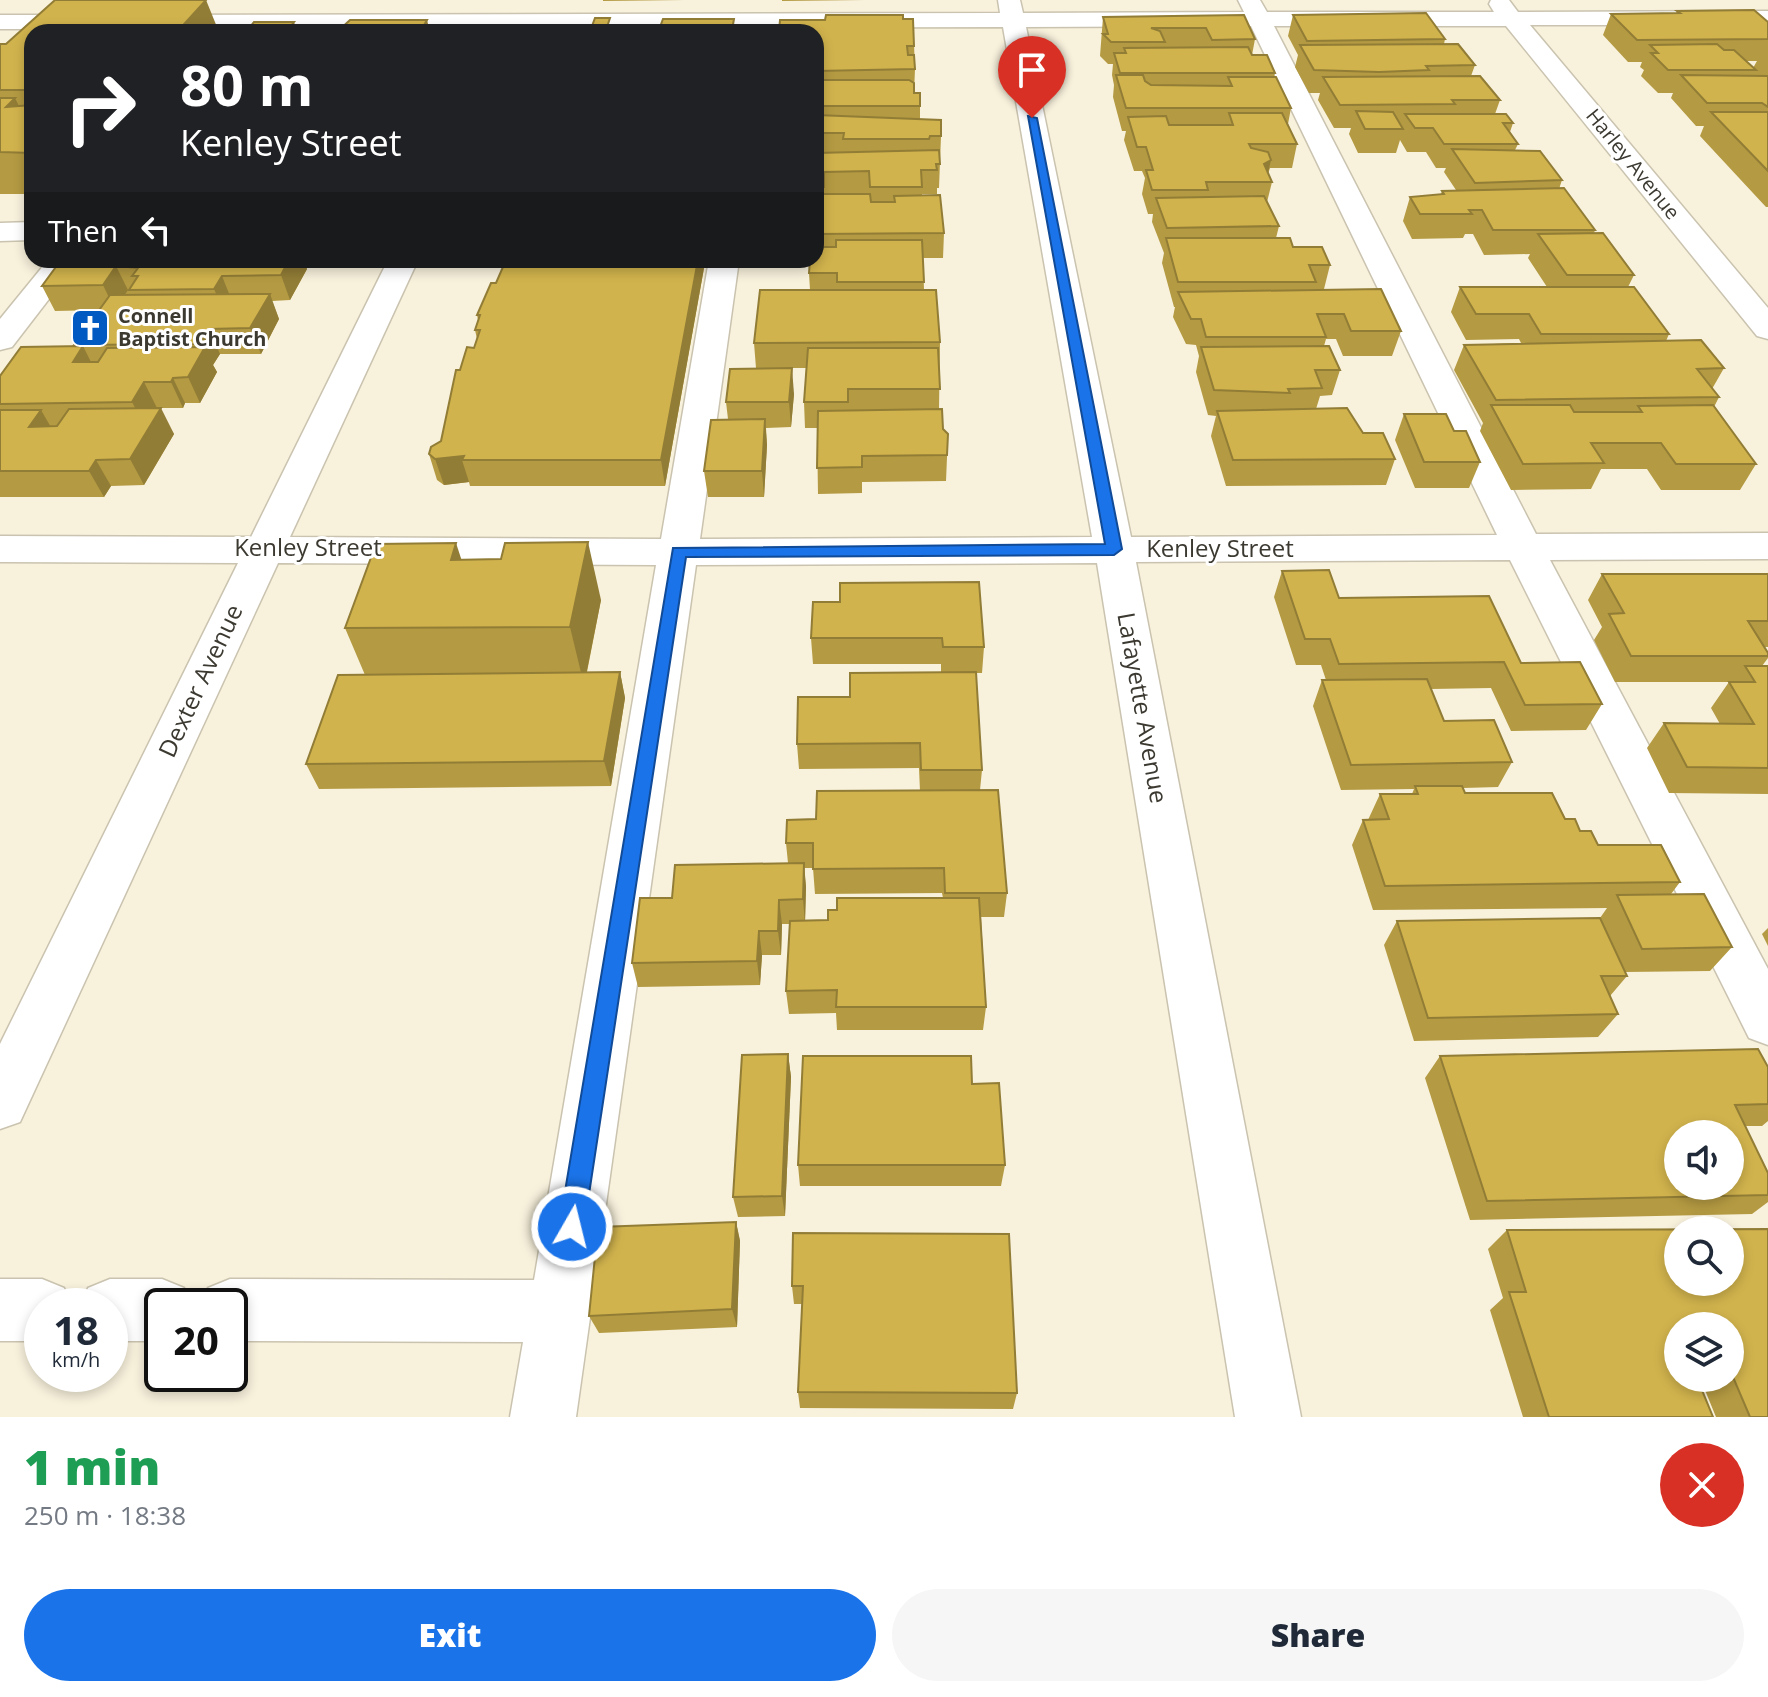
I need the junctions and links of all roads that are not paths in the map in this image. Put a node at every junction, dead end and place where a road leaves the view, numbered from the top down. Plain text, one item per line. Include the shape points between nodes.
1 (39, 0) edge
2 (286, 0) edge
3 (1729, 0) edge
4 (1505, 9) edge
5 (1011, 10) edge
6 (1254, 10) edge
7 (517, 18) edge
8 (765, 18) edge
9 (1755, 18) edge
10 (71, 24) edge
11 (214, 24) edge
12 (264, 24) edge
13 (299, 24) edge
14 (5, 27) edge
15 (1768, 37) edge
16 (24, 231) edge
17 (0, 232) edge
18 (58, 268) edge
19 (399, 268) edge
20 (723, 268) edge
21 (1768, 329) edge
22 (0, 340) edge
23 (1768, 546) edge
24 (1523, 547) junction
25 (265, 548) junction
26 (0, 549) edge
27 (1114, 549) junction
28 (678, 552) junction
29 (1768, 1021) edge
30 (0, 1103) edge
31 (0, 1310) edge
32 (24, 1310) edge
33 (248, 1310) edge
34 (559, 1311) junction
35 (543, 1417) edge
36 (1268, 1417) edge

1 - 14 street
2 - 12 street
3 - 9 street
4 - 6 street
4 - 9 street
4 - 21 street, Harley Avenue
5 - 6 street
5 - 8 street
5 - 27 street, Lafayette Avenue
6 - 24 street
7 - 8 street
7 - 13 street
9 - 15 street
10 - 11 street
16 - 17 street
18 - 22 street
19 - 25 street, Dexter Avenue
20 - 28 street
23 - 24 street, Kenley Street
24 - 27 street, Kenley Street
24 - 29 street
25 - 26 street, Kenley Street
25 - 28 street, Kenley Street
25 - 30 street, Dexter Avenue
27 - 28 street, Kenley Street
27 - 36 street, Lafayette Avenue
28 - 34 street
31 - 32 street
33 - 34 street
34 - 35 street

